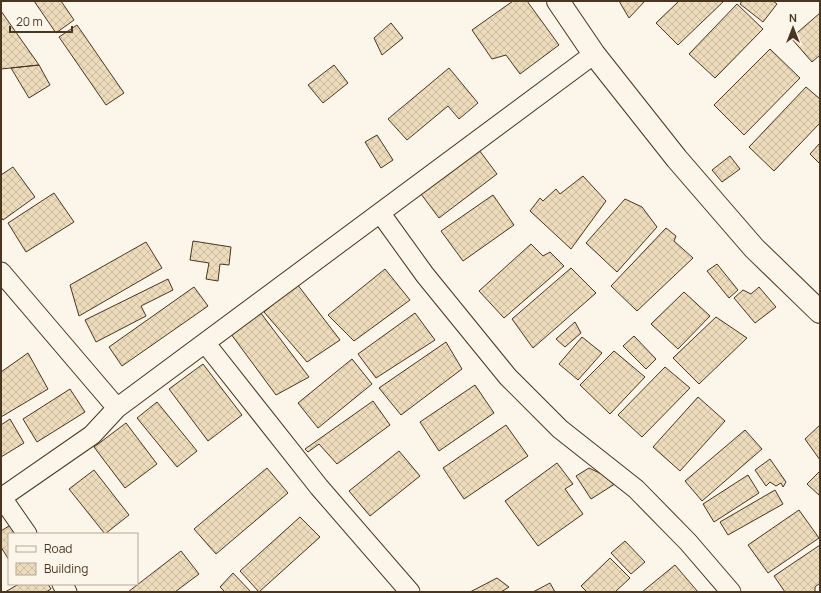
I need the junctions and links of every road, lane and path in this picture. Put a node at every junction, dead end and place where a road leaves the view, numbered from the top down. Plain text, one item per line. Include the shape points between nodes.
1 (558, 1) edge
2 (594, 54) junction
3 (381, 214) junction
4 (1, 272) edge
5 (820, 312) edge
6 (206, 344) junction
7 (117, 408) junction
8 (1, 498) edge
9 (26, 533) edge
10 (410, 592) edge
11 (731, 592) edge

1 - 2 main road
2 - 3 street
2 - 5 main road via 677,159 754,248
3 - 6 street
3 - 11 street via 425,275 508,377 560,429 636,489 688,542
4 - 7 street
6 - 7 street
6 - 10 street via 319,487
7 - 8 street via 92,435
8 - 9 street

